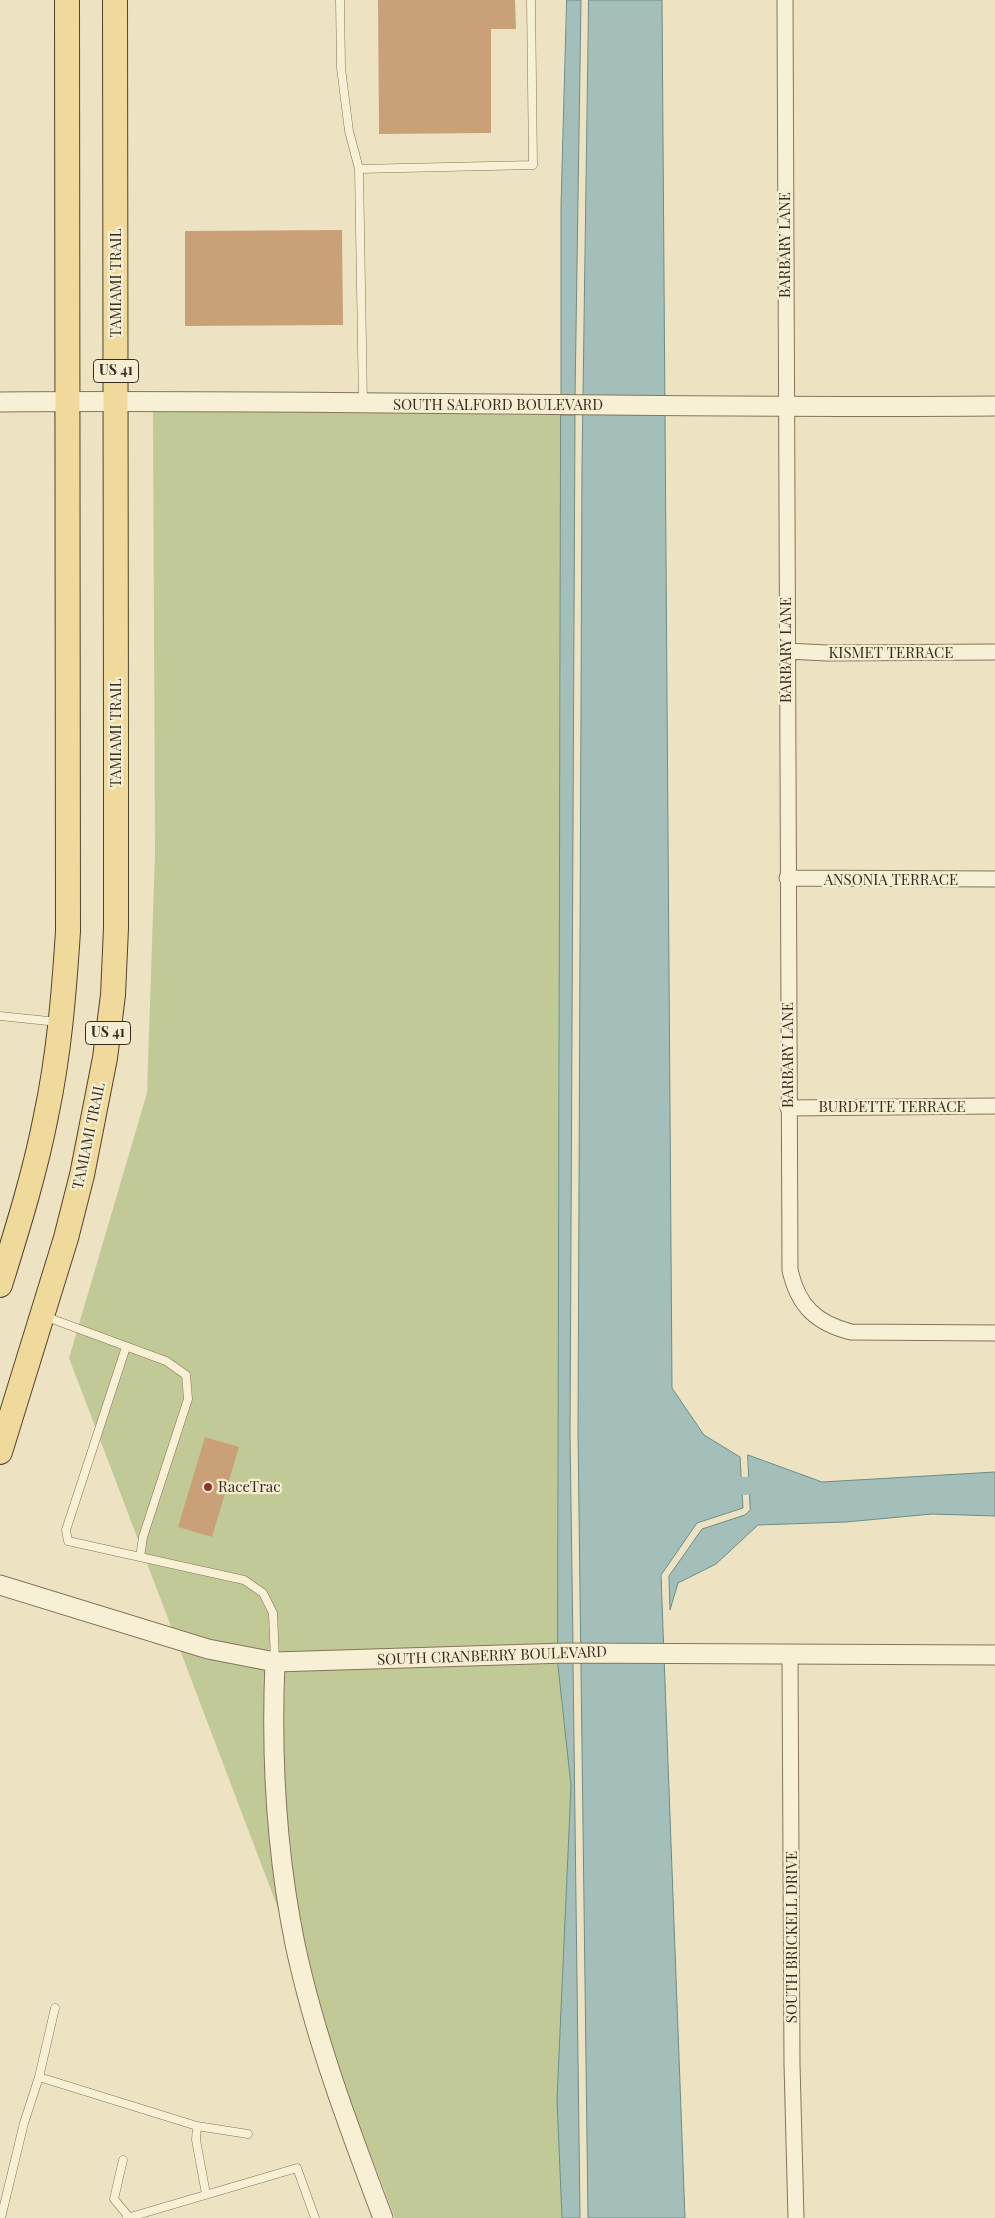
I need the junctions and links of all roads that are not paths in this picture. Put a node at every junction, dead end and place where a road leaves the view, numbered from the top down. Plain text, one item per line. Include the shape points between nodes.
1 (67, 0) edge
2 (114, 0) edge
3 (340, 0) edge
4 (531, 0) edge
5 (784, 0) edge
6 (359, 170) junction
7 (116, 401) junction
8 (0, 402) edge
9 (66, 402) junction
10 (363, 404) junction
11 (995, 406) edge
12 (785, 408) junction
13 (786, 651) junction
14 (995, 652) edge
15 (787, 878) junction
16 (995, 879) edge
17 (0, 1016) edge
18 (61, 1022) junction
19 (995, 1106) edge
20 (788, 1108) junction
21 (0, 1285) edge
22 (42, 1316) junction
23 (995, 1333) edge
24 (126, 1346) junction
25 (0, 1452) edge
26 (140, 1557) junction
27 (0, 1585) edge
28 (790, 1655) junction
29 (995, 1655) edge
30 (276, 1662) junction
31 (55, 2008) dead end
32 (39, 2078) junction
33 (197, 2126) junction
34 (248, 2134) dead end
35 (123, 2160) dead end
36 (206, 2194) junction
37 (128, 2217) edge
38 (1, 2218) edge
39 (315, 2218) edge
40 (383, 2218) edge
41 (796, 2218) edge

1 - 9 main road
2 - 7 main road, TAMIAMI TRAIL / US 41
3 - 6 lane via 341,68 349,130
4 - 6 lane via 533,165
5 - 12 street, BARBARY LANE
6 - 10 lane
7 - 9 street, SOUTH SALFORD BOULEVARD
7 - 10 street, SOUTH SALFORD BOULEVARD
7 - 22 main road, TAMIAMI TRAIL / US 41 via 116,928 113,995 105,1058 84,1165
8 - 9 street, SOUTH SALFORD BOULEVARD
9 - 18 main road via 68,931
10 - 12 street, SOUTH SALFORD BOULEVARD
11 - 12 street, SOUTH SALFORD BOULEVARD
12 - 13 street, BARBARY LANE
13 - 14 street, KISMET TERRACE
13 - 15 street, BARBARY LANE
15 - 16 street, ANSONIA TERRACE
15 - 20 street, BARBARY LANE
17 - 18 lane
18 - 21 main road via 46,1117
19 - 20 street, BURDETTE TERRACE
20 - 23 street, BARBARY LANE via 790,1270 800,1298 810,1312 835,1328 851,1332
22 - 24 lane
22 - 25 main road, TAMIAMI TRAIL / US 41
24 - 26 lane via 166,1361 186,1375 188,1399 143,1536
24 - 26 lane via 66,1530 68,1541
26 - 30 lane via 244,1580 263,1593 274,1613
27 - 30 street, SOUTH CRANBERRY BOULEVARD via 208,1649
28 - 29 street, SOUTH CRANBERRY BOULEVARD
28 - 30 street, SOUTH CRANBERRY BOULEVARD via 566,1653
28 - 41 street, SOUTH BRICKELL DRIVE
30 - 40 street via 274,1773 295,1943 322,2050
31 - 32 lane
32 - 33 lane
32 - 38 lane via 24,2123
33 - 34 lane
33 - 36 lane via 196,2140
35 - 37 lane via 114,2199
36 - 37 lane
36 - 39 lane via 297,2168

